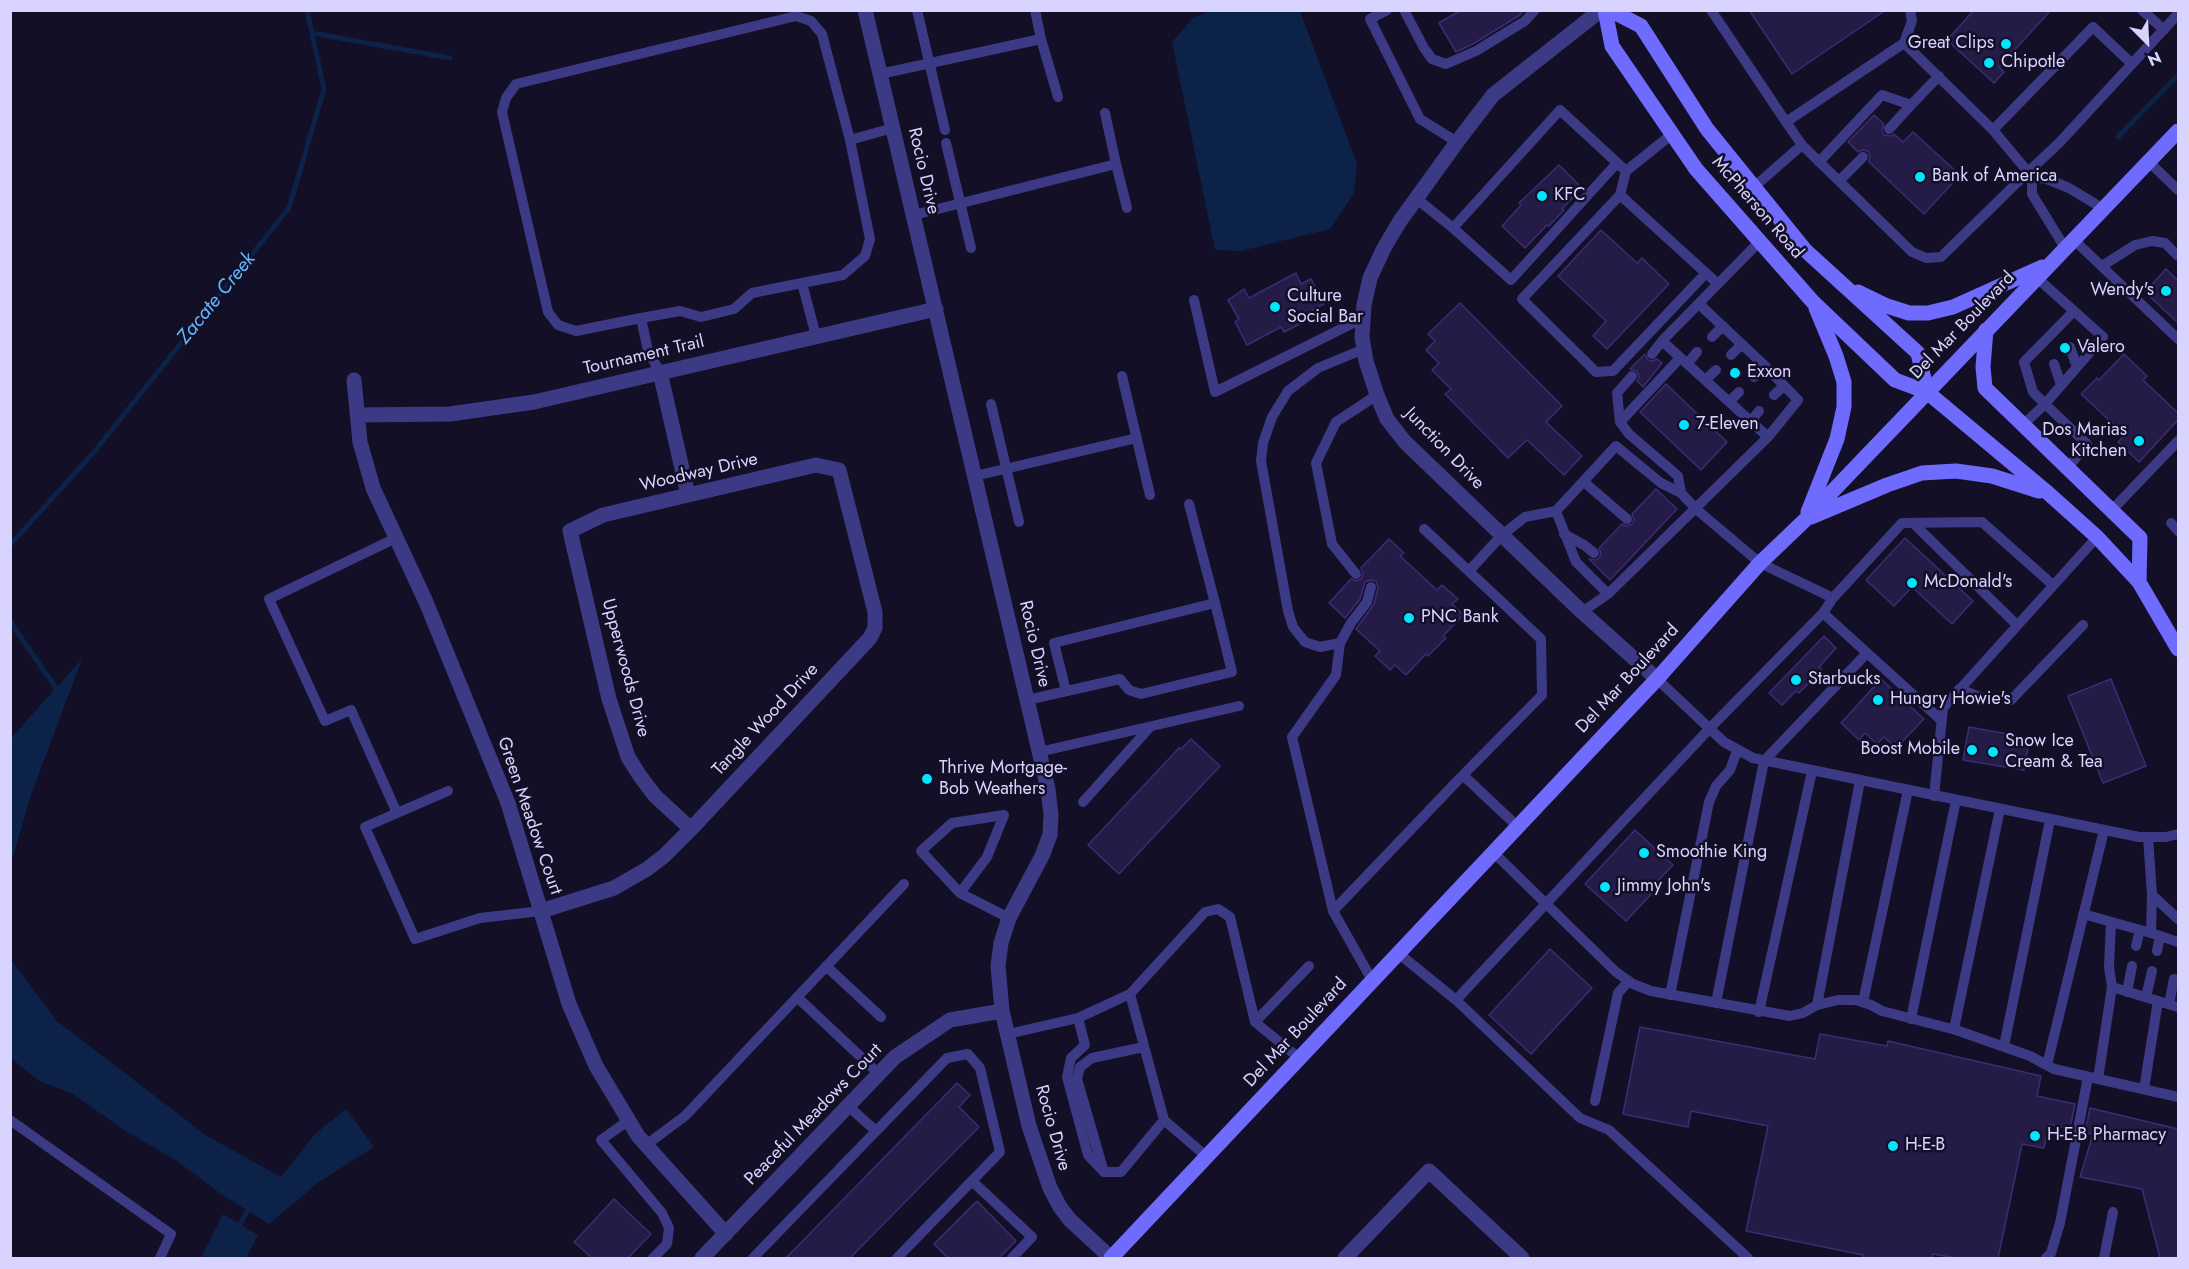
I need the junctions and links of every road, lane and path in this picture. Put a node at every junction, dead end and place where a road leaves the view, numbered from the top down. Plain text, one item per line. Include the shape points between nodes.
1 (865, 10) edge
2 (917, 10) edge
3 (1035, 10) edge
4 (1387, 10) edge
5 (1404, 10) edge
6 (1535, 10) edge
7 (1603, 10) edge
8 (1610, 10) edge
9 (1711, 10) edge
10 (1910, 10) edge
11 (2142, 10) edge
12 (2178, 14) edge
13 (2164, 30) junction
14 (1041, 39) junction
15 (1904, 43) junction
16 (930, 63) junction
17 (2132, 64) junction
18 (880, 74) junction
19 (1939, 76) junction
20 (1058, 97) dead end
21 (1911, 105) junction
22 (1105, 113) dead end
23 (1786, 122) junction
24 (893, 128) junction
25 (1889, 129) dead end
26 (945, 130) dead end
27 (1993, 130) junction
28 (2178, 131) edge
29 (1671, 135) junction
30 (850, 140) junction
31 (1457, 142) junction
32 (946, 143) dead end
33 (1802, 145) junction
34 (1863, 157) dead end
35 (1819, 162) junction
36 (2149, 162) junction
37 (1116, 164) junction
38 (1622, 167) junction
39 (2030, 175) junction
40 (1839, 182) junction
41 (1754, 187) junction
42 (2178, 190) edge
43 (1620, 195) junction
44 (1417, 199) junction
45 (960, 203) junction
46 (1127, 208) dead end
47 (2102, 208) junction
48 (914, 215) junction
49 (1453, 228) junction
50 (1760, 241) junction
51 (2069, 244) junction
52 (971, 248) dead end
53 (2178, 256) edge
54 (2050, 263) junction
55 (2102, 266) junction
56 (1706, 273) junction
57 (2037, 278) junction
58 (802, 283) junction
59 (1718, 284) junction
60 (1844, 285) junction
61 (1194, 300) dead end
62 (1813, 302) junction
63 (1699, 304) junction
64 (936, 309) junction
65 (2074, 311) junction
66 (641, 318) junction
67 (1364, 318) junction
68 (1723, 326) junction
69 (1986, 330) junction
70 (816, 336) junction
71 (1712, 337) dead end
72 (2178, 339) edge
73 (1662, 342) junction
74 (1742, 344) junction
75 (2070, 347) dead end
76 (1364, 349) junction
77 (1697, 352) dead end
78 (1652, 354) dead end
79 (1731, 355) dead end
80 (1684, 361) junction
81 (2054, 364) dead end
82 (1765, 366) junction
83 (2077, 367) junction
84 (1716, 370) dead end
85 (660, 372) junction
86 (1122, 376) dead end
87 (1632, 376) dead end
88 (1754, 376) dead end
89 (354, 380) dead end
90 (1705, 380) junction
91 (2061, 385) junction
92 (1784, 386) junction
93 (1739, 392) dead end
94 (1927, 392) junction
95 (1377, 395) junction
96 (1774, 395) dead end
97 (1729, 402) junction
98 (991, 404) dead end
99 (2045, 404) junction
100 (1759, 411) dead end
101 (357, 416) junction
102 (1751, 421) junction
103 (1620, 422) junction
104 (2023, 425) junction
105 (1768, 437) junction
106 (1137, 438) junction
107 (2178, 441) edge
108 (1006, 469) junction
109 (2067, 469) junction
110 (839, 470) joint
111 (975, 476) junction
112 (1584, 482) junction
113 (1681, 493) junction
114 (2048, 493) junction
115 (688, 495) junction
116 (1150, 495) dead end
117 (1189, 504) dead end
118 (1696, 509) junction
119 (1556, 511) junction
120 (2111, 511) junction
121 (1627, 519) dead end
122 (1805, 520) junction
123 (1018, 522) dead end
124 (1912, 522) junction
125 (1424, 529) dead end
126 (570, 531) joint
127 (1564, 534) junction
128 (1502, 535) junction
129 (2097, 537) junction
130 (396, 538) junction
131 (1594, 553) dead end
132 (1760, 563) junction
133 (1468, 571) junction
134 (1356, 574) dead end
135 (2139, 582) junction
136 (2053, 585) junction
137 (1371, 587) dead end
138 (1608, 594) junction
139 (1833, 598) junction
140 (1215, 603) junction
141 (1582, 612) junction
142 (1823, 613) junction
143 (2017, 625) junction
144 (2083, 625) dead end
145 (1340, 643) junction
146 (2178, 650) edge
147 (1867, 653) junction
148 (1657, 679) junction
149 (1959, 689) junction
150 (1066, 691) junction
151 (1027, 700) junction
152 (1239, 706) dead end
153 (1941, 720) junction
154 (1150, 727) junction
155 (1710, 728) junction
156 (1737, 751) junction
157 (1040, 752) junction
158 (1764, 761) junction
159 (1812, 771) junction
160 (1463, 775) junction
161 (1860, 781) junction
162 (1908, 790) junction
163 (448, 791) dead end
164 (1934, 796) junction
165 (1956, 800) junction
166 (1083, 801) dead end
167 (2000, 809) junction
168 (397, 813) junction
169 (2050, 820) junction
170 (1517, 826) junction
171 (691, 829) junction
172 (2104, 830) junction
173 (2178, 834) edge
174 (2148, 837) junction
175 (1493, 852) junction
176 (904, 884) dead end
177 (960, 893) junction
178 (2152, 895) junction
179 (1546, 903) junction
180 (541, 911) junction
181 (1333, 911) junction
182 (2084, 915) junction
183 (1009, 918) junction
184 (2178, 919) edge
185 (2111, 923) junction
186 (2140, 930) junction
187 (2156, 935) junction
188 (2178, 942) edge
189 (2136, 946) dead end
190 (2157, 951) dead end
191 (1398, 952) junction
192 (826, 966) junction
193 (1309, 966) dead end
194 (2132, 966) dead end
195 (2152, 971) dead end
196 (2174, 979) dead end
197 (1372, 980) junction
198 (1629, 981) junction
199 (2112, 987) junction
200 (2127, 992) junction
201 (1130, 994) junction
202 (1670, 995) junction
203 (797, 997) junction
204 (2146, 998) junction
205 (1456, 1000) junction
206 (2158, 1001) junction
207 (1863, 1002) junction
208 (1716, 1003) junction
209 (1816, 1005) junction
210 (2174, 1006) edge
211 (1002, 1011) junction
212 (1759, 1012) junction
213 (881, 1017) dead end
214 (1078, 1018) junction
215 (1911, 1018) junction
216 (1255, 1022) junction
217 (1954, 1029) junction
218 (1008, 1034) junction
219 (2004, 1046) junction
220 (1144, 1047) junction
221 (1299, 1058) junction
222 (2047, 1065) junction
223 (879, 1074) junction
224 (2093, 1078) junction
225 (2144, 1089) junction
226 (2178, 1097) edge
227 (1595, 1101) dead end
228 (848, 1106) junction
229 (10, 1120) edge
230 (629, 1120) junction
231 (1164, 1120) junction
232 (876, 1131) junction
233 (646, 1145) junction
234 (1207, 1157) junction
235 (1104, 1172) junction
236 (972, 1181) junction
237 (2113, 1212) dead end
238 (726, 1234) junction
239 (902, 1257) edge
240 (160, 1258) edge
241 (653, 1258) edge
242 (702, 1258) edge
243 (753, 1258) edge
244 (1012, 1258) edge
245 (1111, 1258) edge
246 (1345, 1258) edge
247 (1522, 1258) edge
248 (1748, 1258) edge
249 (2046, 1258) edge
250 (2104, 1258) edge

1 - 18 street, Rocio Drive
2 - 16 lane
3 - 14 lane
4 - 31 lane via 1370,19 1420,119
5 - 6 lane via 1432,59 1446,64 1476,51 1525,21
7 - 29 main road, McPherson Road via 1612,46
7 - 31 street, Junction Drive via 1493,95
8 - 41 main road, McPherson Road via 1641,26 1707,129
9 - 23 lane
10 - 15 lane via 1912,21
11 - 13 lane
12 - 13 lane
13 - 17 lane
14 - 16 lane
14 - 20 lane
15 - 19 lane
15 - 23 lane
16 - 18 lane
16 - 26 lane
17 - 27 lane via 2093,27
17 - 39 lane
18 - 24 street, Rocio Drive
19 - 21 lane
19 - 27 lane
21 - 25 lane
21 - 35 lane via 1882,95
22 - 37 lane
23 - 33 lane
24 - 30 lane
24 - 48 street, Rocio Drive
27 - 39 lane
28 - 36 main road, Del Mar Boulevard
29 - 38 lane
29 - 50 main road, McPherson Road via 1696,170
30 - 58 lane via 870,239 865,256 843,275
30 - 66 lane via 822,34 811,21 796,16 516,84 502,112 548,312 558,325 576,331
31 - 44 street, Junction Drive
32 - 45 lane
33 - 35 lane
33 - 41 lane
34 - 40 lane
35 - 40 lane
36 - 42 lane
36 - 47 main road, Del Mar Boulevard
37 - 45 lane
37 - 46 lane
38 - 43 lane
38 - 49 lane via 1511,280
38 - 49 lane via 1560,110
39 - 40 lane via 1941,257 1926,258 1912,252
39 - 47 lane via 2069,188
39 - 51 lane via 2032,194
41 - 60 main road, McPherson Road via 1805,250
43 - 56 lane
43 - 56 lane via 1522,299 1596,372 1613,371
44 - 49 lane
44 - 67 street, Junction Drive via 1384,248 1370,278
45 - 48 lane
45 - 52 lane
47 - 51 main road, Del Mar Boulevard
48 - 64 street, Rocio Drive
50 - 59 lane
50 - 62 main road, McPherson Road
51 - 54 main road, Del Mar Boulevard
51 - 55 lane
53 - 55 lane via 2165,243 2152,241 2135,244
54 - 57 main road, Del Mar Boulevard
54 - 60 main road via 1953,307 1928,313 1902,311
55 - 72 lane
56 - 59 lane
57 - 65 lane
57 - 69 main road, Del Mar Boulevard
58 - 66 lane via 752,293 734,309 701,318 680,311
58 - 70 lane
59 - 63 lane
60 - 94 main road, McPherson Road via 1918,353
61 - 67 lane via 1215,392
62 - 94 main road, McPherson Road via 1895,380
62 - 122 main road via 1844,382 1844,407 1837,439
63 - 68 lane
63 - 73 lane
64 - 70 street, Tournament Trail
64 - 111 street, Rocio Drive
65 - 83 lane via 2103,337
65 - 99 lane via 2046,344 2024,362 2033,392
66 - 85 lane via 648,351
67 - 76 street, Junction Drive
68 - 71 lane
68 - 74 lane
69 - 94 main road, Del Mar Boulevard
69 - 104 main road via 1985,388
70 - 85 street, Tournament Trail
73 - 78 lane
73 - 80 lane
74 - 79 lane
74 - 82 lane
75 - 83 lane
76 - 95 street, Junction Drive
76 - 145 lane via 1318,368 1288,391 1272,417 1261,461 1293,627 1305,642 1320,647
77 - 80 lane
80 - 90 lane
80 - 103 lane
81 - 91 lane
82 - 88 lane
82 - 92 lane
83 - 91 lane
84 - 90 lane
85 - 101 street, Tournament Trail via 497,408 450,414
85 - 115 street
86 - 106 lane
87 - 103 lane via 1617,393
89 - 101 street, Green Meadow Court
90 - 97 lane
91 - 99 lane
92 - 96 lane
92 - 105 lane via 1798,400
93 - 97 lane
94 - 114 main road, McPherson Road
94 - 122 main road, Del Mar Boulevard
95 - 128 street, Junction Drive via 1405,442
95 - 134 lane via 1336,422 1316,463 1332,544
97 - 102 lane
98 - 108 lane
99 - 104 lane
99 - 109 lane via 2087,444
100 - 102 lane
101 - 130 street, Green Meadow Court via 373,488
102 - 105 lane
103 - 113 lane via 1678,476
104 - 109 main road
105 - 118 lane
106 - 108 lane
106 - 116 lane
107 - 120 lane
108 - 111 lane
108 - 123 lane
109 - 120 main road
110 - 115 street, Woodway Drive via 816,465
110 - 171 street, Tangle Wood Drive via 875,612 870,638
111 - 151 street, Rocio Drive
112 - 113 lane via 1617,446 1661,483
112 - 119 lane
112 - 121 lane
113 - 118 lane
114 - 122 main road via 1992,476 1956,471 1922,473
114 - 129 main road, McPherson Road
115 - 126 street, Woodway Drive via 603,515
117 - 140 lane
118 - 132 lane
118 - 138 lane via 1653,543
119 - 127 lane
119 - 128 lane via 1525,517
120 - 135 main road via 2140,538
122 - 132 main road, Del Mar Boulevard
124 - 136 lane via 1982,522
124 - 139 lane via 1902,523
124 - 143 lane
125 - 133 lane
126 - 171 street, Upperwoods Drive via 609,699 628,757 655,796
127 - 131 lane
127 - 138 lane via 1576,562
128 - 133 lane
128 - 141 street, Junction Drive
129 - 135 main road, McPherson Road
129 - 136 lane
130 - 168 lane via 269,599 326,721 351,710
130 - 180 street, Green Meadow Court via 508,803
132 - 139 lane
132 - 148 main road, Del Mar Boulevard
133 - 160 lane via 1541,639 1542,695
135 - 146 main road, McPherson Road
136 - 143 lane
137 - 145 lane via 1367,602
138 - 141 lane
139 - 142 lane
140 - 150 lane via 1054,643
140 - 150 lane via 1232,672 1141,694 1129,690 1120,679
141 - 148 street, Junction Drive
142 - 147 lane
142 - 155 lane
143 - 149 lane
144 - 149 lane via 2011,700 1983,698
145 - 181 lane via 1336,675 1292,736
147 - 153 lane
147 - 158 lane
148 - 155 lane
148 - 170 main road, Del Mar Boulevard
149 - 153 lane via 1942,708
150 - 151 lane
151 - 157 street, Rocio Drive
152 - 154 lane
153 - 164 lane
154 - 157 lane
154 - 166 lane
155 - 156 lane
155 - 179 lane
156 - 158 lane
156 - 202 lane via 1730,770 1709,802
157 - 183 street, Rocio Drive via 1048,789 1050,835
158 - 159 lane
158 - 208 lane
159 - 161 lane
159 - 212 lane
160 - 170 lane
160 - 181 lane
161 - 162 lane
161 - 209 lane
162 - 164 lane
162 - 207 lane
163 - 168 lane
164 - 165 lane
165 - 167 lane
165 - 215 lane
167 - 169 lane
167 - 217 lane
168 - 180 lane via 365,827 415,939 480,918
169 - 172 lane
169 - 219 lane
170 - 175 main road, Del Mar Boulevard
171 - 180 street, Tangle Wood Drive via 664,856 633,878 596,895
172 - 174 lane
172 - 182 lane
173 - 174 lane
174 - 178 lane
175 - 179 lane
175 - 191 main road, Del Mar Boulevard
176 - 192 lane
177 - 177 lane via 921,851 952,823 1004,815 987,857
177 - 183 lane
178 - 184 lane
178 - 187 lane
179 - 198 lane
179 - 205 lane
180 - 230 street, Green Meadow Court via 569,1004 596,1066
181 - 197 lane
182 - 185 lane
182 - 222 lane
183 - 211 street, Rocio Drive via 998,966
185 - 186 lane
185 - 199 lane
186 - 187 lane
186 - 189 lane
187 - 188 lane
187 - 190 lane
191 - 197 main road, Del Mar Boulevard
191 - 205 lane
192 - 203 lane
192 - 213 lane
193 - 216 lane
194 - 200 lane
195 - 204 lane
196 - 210 lane
197 - 221 main road, Del Mar Boulevard
198 - 202 lane
198 - 227 lane via 1618,993
199 - 200 lane
199 - 224 lane
200 - 204 lane
201 - 214 lane
201 - 216 lane via 1205,912 1218,909 1230,917
201 - 220 lane
202 - 208 lane
203 - 223 lane
203 - 233 lane via 685,1116
204 - 206 lane
205 - 248 lane via 1580,1118 1610,1130
206 - 210 lane
206 - 225 lane
207 - 209 lane via 1838,1000
207 - 215 lane
208 - 212 lane
209 - 212 lane via 1790,1016
211 - 218 street, Rocio Drive
211 - 223 street, Peaceful Meadows Court via 950,1020 896,1057
214 - 218 lane
214 - 235 lane via 1085,1045 1071,1058 1067,1077 1088,1155
215 - 217 lane
216 - 221 lane
217 - 219 lane
218 - 245 street, Rocio Drive via 1029,1126 1050,1188 1070,1220
219 - 222 lane
220 - 231 lane
220 - 235 lane via 1092,1058 1080,1067 1077,1079
221 - 234 main road, Del Mar Boulevard
222 - 224 lane
223 - 228 street, Peaceful Meadows Court
224 - 225 lane
224 - 249 lane via 2060,1223
225 - 226 lane
228 - 232 lane
228 - 238 street, Peaceful Meadows Court
229 - 240 lane via 171,1234
230 - 233 street, Green Meadow Court
230 - 241 lane via 601,1140 662,1213 669,1228 667,1244
231 - 234 lane
231 - 235 lane via 1121,1172
232 - 236 lane via 947,1058 968,1054 980,1068 1000,1152
232 - 243 lane
233 - 238 street, Green Meadow Court
234 - 245 main road, Del Mar Boulevard
236 - 239 lane
236 - 244 lane via 1032,1237
237 - 250 lane
238 - 242 street, Peaceful Meadows Court
246 - 247 street via 1429,1171

